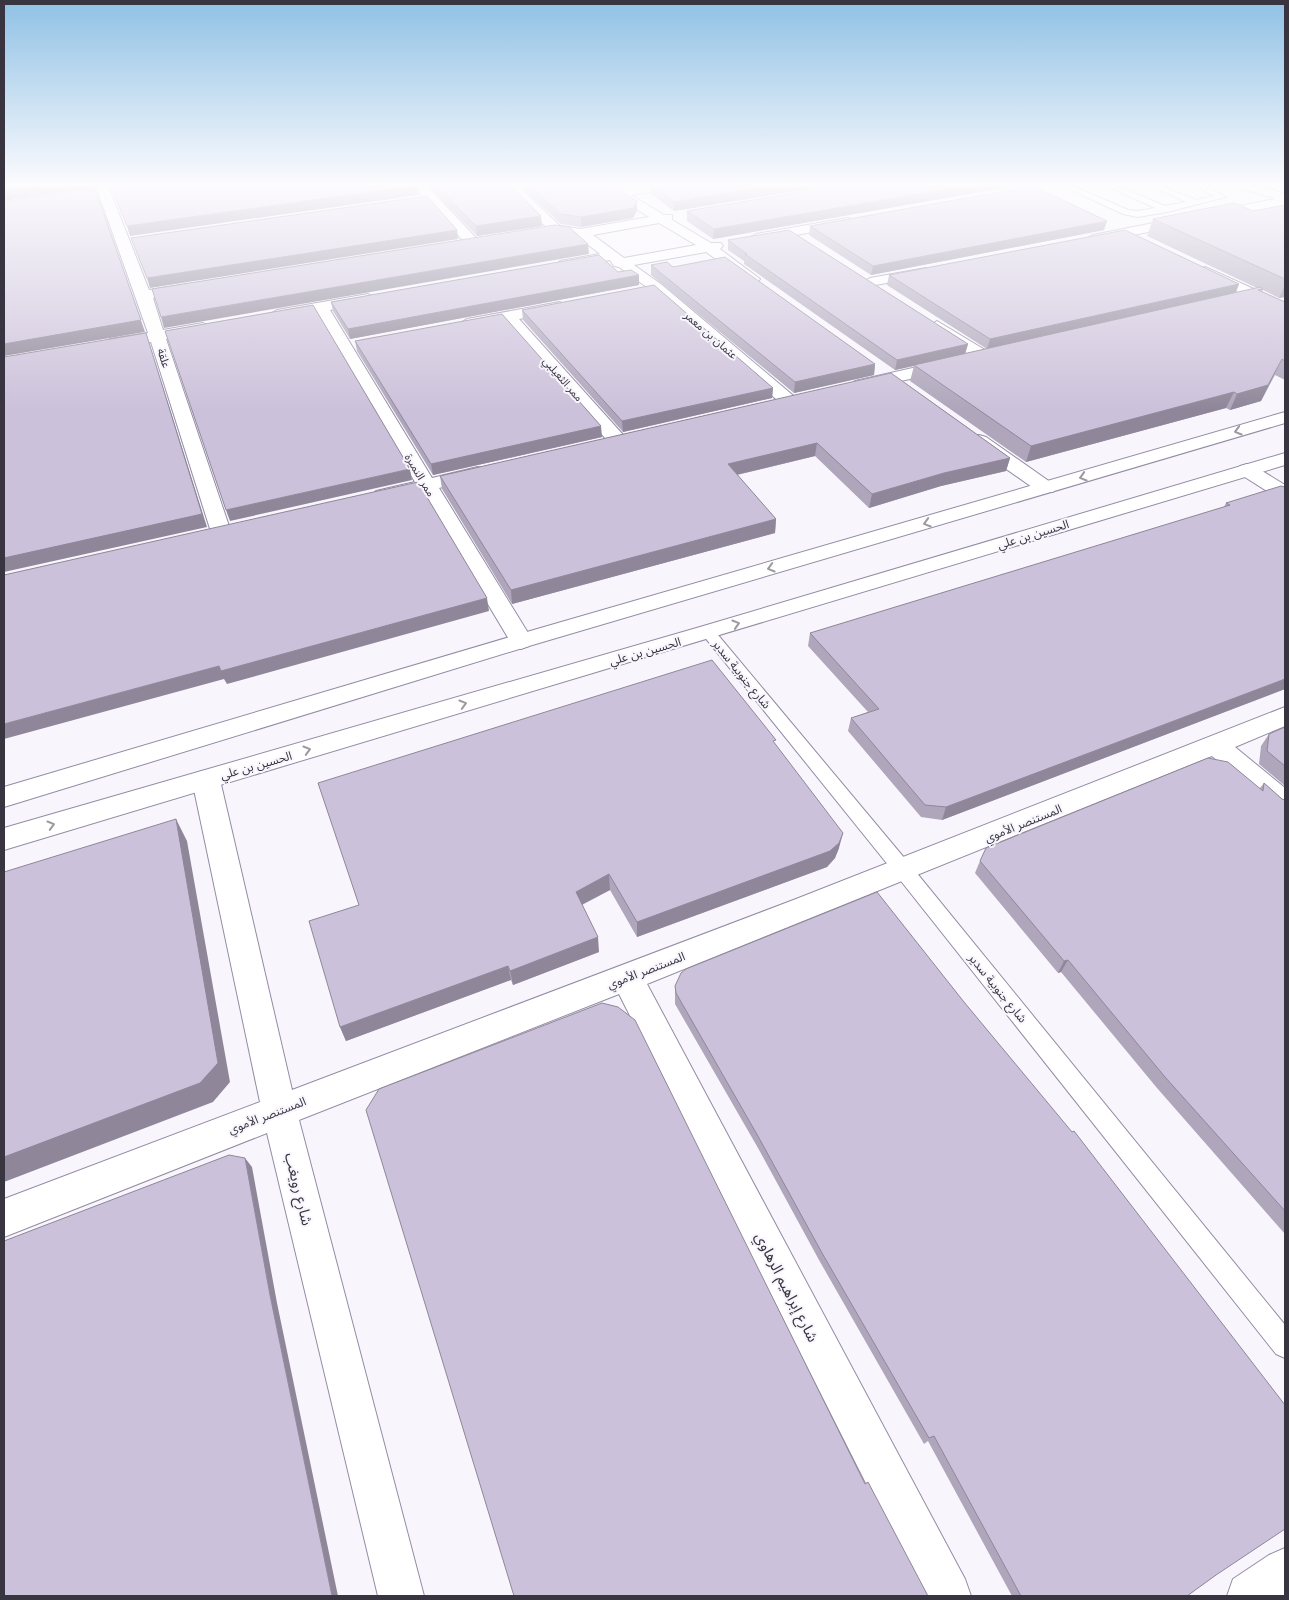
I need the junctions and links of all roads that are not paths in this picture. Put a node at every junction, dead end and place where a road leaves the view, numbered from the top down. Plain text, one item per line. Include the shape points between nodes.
1 (130, 261) edge
2 (608, 261) edge
3 (616, 261) edge
4 (727, 261) edge
5 (552, 266) edge
6 (1194, 266) edge
7 (936, 270) edge
8 (854, 272) edge
9 (870, 282) junction
10 (202, 286) edge
11 (764, 287) edge
12 (657, 288) junction
13 (638, 292) edge
14 (886, 293) edge
15 (144, 295) junction
16 (1255, 295) junction
17 (378, 297) edge
18 (1226, 301) edge
19 (573, 304) edge
20 (320, 307) junction
21 (1285, 309) edge
22 (508, 316) junction
23 (262, 317) edge
24 (927, 320) edge
25 (214, 326) edge
26 (451, 327) edge
27 (157, 336) junction
28 (364, 344) edge
29 (345, 347) junction
30 (90, 348) edge
31 (1003, 353) edge
32 (984, 357) junction
33 (876, 367) dead end
34 (891, 378) junction
35 (845, 389) edge
36 (908, 390) edge
37 (808, 397) edge
38 (790, 402) junction
39 (770, 406) edge
40 (1285, 417) edge
41 (964, 430) edge
42 (637, 437) edge
43 (618, 441) junction
44 (598, 445) edge
45 (1285, 459) edge
46 (493, 470) edge
47 (1246, 470) junction
48 (426, 485) junction
49 (1046, 488) junction
50 (1285, 494) edge
51 (367, 498) edge
52 (241, 528) edge
53 (222, 532) junction
54 (202, 536) edge
55 (708, 632) junction
56 (521, 642) junction
57 (1285, 716) edge
58 (1216, 745) junction
59 (206, 780) junction
60 (4, 797) edge
61 (1285, 803) edge
62 (4, 839) edge
63 (904, 871) junction
64 (627, 978) junction
65 (279, 1110) junction
66 (4, 1218) edge
67 (1285, 1345) edge
68 (1285, 1572) edge
69 (401, 1596) edge
70 (948, 1596) edge
71 (1250, 1596) edge

1 - 15 street, علقة
2 - 5 street
3 - 12 street, عثمان بن معمر
4 - 11 street
6 - 16 street
7 - 9 street
8 - 9 street
9 - 14 street
10 - 15 street
12 - 13 street
12 - 38 street, عثمان بن معمر
15 - 27 street, علقة
16 - 18 street
16 - 21 street
17 - 20 street
19 - 22 street
20 - 23 street
20 - 29 street, ممر النميرة
22 - 26 street
22 - 43 street, ممر الثعيلبي
24 - 32 street
25 - 27 street
27 - 30 street
27 - 53 street, علقة
28 - 29 street
29 - 48 street, ممر النميرة
31 - 32 street
32 - 34 street
33 - 34 street
34 - 35 street
34 - 36 street
37 - 38 street
38 - 39 street
40 -> 49 street
41 - 49 street
42 - 43 street
43 - 44 street
45 - 47 street, الحسين بن علي
46 - 48 street
47 - 50 street
55 -> 47 street, الحسين بن علي
48 - 51 street
48 - 56 street, ممر النميرة
49 -> 56 street
52 - 53 street
53 - 54 street
59 -> 55 street, الحسين بن علي
55 - 63 lane, شارع جنوبية سدير
56 - 60 street
57 - 58 street, المستنصر الأموي
58 - 61 street
58 - 63 street, المستنصر الأموي
62 -> 59 street, الحسين بن علي
59 - 65 street, شارع رويغب
63 - 64 street, المستنصر الأموي
63 - 67 lane, شارع جنوبية سدير
64 - 65 street, المستنصر الأموي
64 - 70 street, شارع إبراهيم الرهاوي
65 - 66 street, المستنصر الأموي
65 - 69 street, شارع رويغب
68 - 71 street

